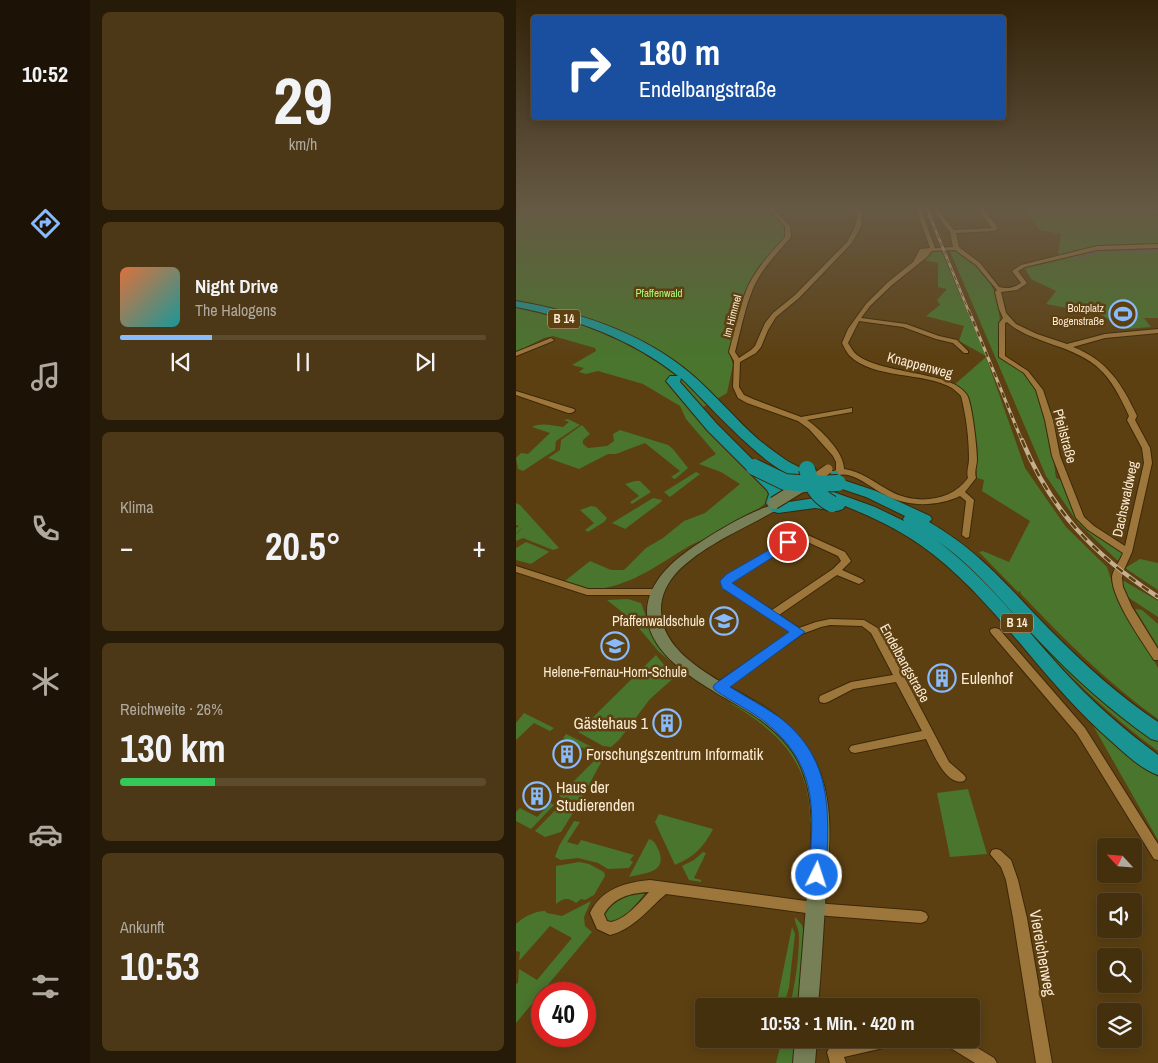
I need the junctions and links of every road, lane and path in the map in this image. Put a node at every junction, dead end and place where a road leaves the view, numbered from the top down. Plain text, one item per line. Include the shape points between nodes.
1 (770, 259) edge
2 (834, 259) edge
3 (922, 259) edge
4 (971, 259) edge
5 (1057, 259) edge
6 (1000, 289) junction
7 (516, 304) edge
8 (516, 308) edge
9 (858, 319) junction
10 (1006, 319) junction
11 (1158, 330) edge
12 (551, 340) dead end
13 (1068, 346) junction
14 (966, 352) dead end
15 (516, 354) edge
16 (737, 361) junction
17 (675, 379) junction
18 (516, 393) edge
19 (849, 410) dead end
20 (571, 411) dead end
21 (801, 420) junction
22 (754, 467) junction
23 (803, 477) junction
24 (834, 480) junction
25 (858, 483) junction
26 (961, 493) junction
27 (774, 503) junction
28 (865, 508) junction
29 (966, 535) dead end
30 (1128, 552) junction
31 (965, 553) junction
32 (516, 569) edge
33 (836, 571) junction
34 (859, 581) dead end
35 (981, 590) junction
36 (657, 592) junction
37 (772, 615) junction
38 (995, 631) dead end
39 (798, 632) junction
40 (1158, 657) edge
41 (898, 678) junction
42 (720, 687) junction
43 (824, 699) dead end
44 (1158, 733) edge
45 (928, 734) junction
46 (856, 749) dead end
47 (1158, 757) edge
48 (1158, 767) edge
49 (960, 778) dead end
50 (996, 854) dead end
51 (1158, 855) edge
52 (663, 888) junction
53 (815, 908) junction
54 (921, 917) dead end
55 (809, 998) edge
56 (805, 1048) edge
57 (865, 1048) edge
58 (964, 1048) edge
59 (836, 1058) edge
60 (804, 1063) edge
61 (989, 1063) edge
62 (1044, 1063) edge

1 - 16 street, Im Himmel via 750,291 732,352
2 - 16 street via 775,314 758,349
3 - 9 street, Knappenweg via 878,294
4 - 6 street
5 - 6 street via 1020,267 1016,271 1023,280 1022,285
6 - 10 street via 998,292
7 - 23 highway, B 14 via 586,321 660,356 698,387 720,397
8 - 17 highway, B 14 via 559,318 610,336 643,353
9 - 14 street, Knappenweg via 904,325 955,342
9 - 26 street, Knappenweg via 845,343 854,357 868,365 943,383 964,395 973,464 972,478
10 - 13 street, Dachswaldweg via 1025,332
10 - 30 street, Pfeilstraße via 1002,323 1002,357 1026,372 1039,390 1056,456 1076,512 1091,528
11 - 13 street via 1104,336
12 - 15 street
13 - 30 street, Dachswaldweg via 1108,372 1123,395 1133,416 1131,420 1146,448 1148,463
16 - 21 street, Im Himmel via 736,387 741,396
17 - 22 highway, B 14 via 672,381 712,427
17 - 23 highway, B 14 via 750,452
18 - 20 street
19 - 21 street
21 - 24 street via 820,434 837,455
22 - 23 highway, B 14, bridge via 782,481
22 - 27 highway, B 14
23 - 24 highway, B 14, bridge
23 - 24 highway, B 14, bridge via 823,499
23 - 27 street via 798,496
24 - 25 highway, B 14
24 - 27 highway, B 14 via 808,503
24 - 28 highway, B 14
24 - 31 highway, B 14 via 934,532
24 - 35 highway, B 14 via 875,520 902,534
25 - 26 street via 911,501 944,499
25 - 31 highway, B 14 via 949,533
26 - 29 street via 970,500
27 - 36 street via 691,554 672,571
28 - 35 highway, B 14 via 908,529 936,548 967,573
28 - 47 highway, B 14 via 908,525 962,564 1097,706
30 - 40 street, Dachswaldweg via 1117,580 1123,597
31 - 44 highway, B 14 via 1089,679
32 - 36 street via 587,592
33 - 34 street
33 - 37 street
33 - 37 street via 846,557 801,535 726,581 726,585
35 - 48 highway, B 14 via 1072,692
36 - 42 street via 652,616 665,646 690,668
37 - 39 street
38 - 51 street via 1081,731
39 - 41 street, Endelbangstraße via 830,622 864,623 875,631
39 - 42 street, Endelbangstraße
41 - 43 street via 852,686
41 - 45 street, Endelbangstraße
42 - 53 street via 774,722 796,744 809,764 819,796 820,816
45 - 46 street
45 - 49 street, Endelbangstraße via 945,765
50 - 62 street, Viereichenweg via 1006,864 1012,880
52 - 52 street via 641,886 611,896 597,913 599,921 613,929 623,926
52 - 53 street
53 - 54 street
53 - 55 street
56 - 60 street
57 - 59 street
58 - 61 street

